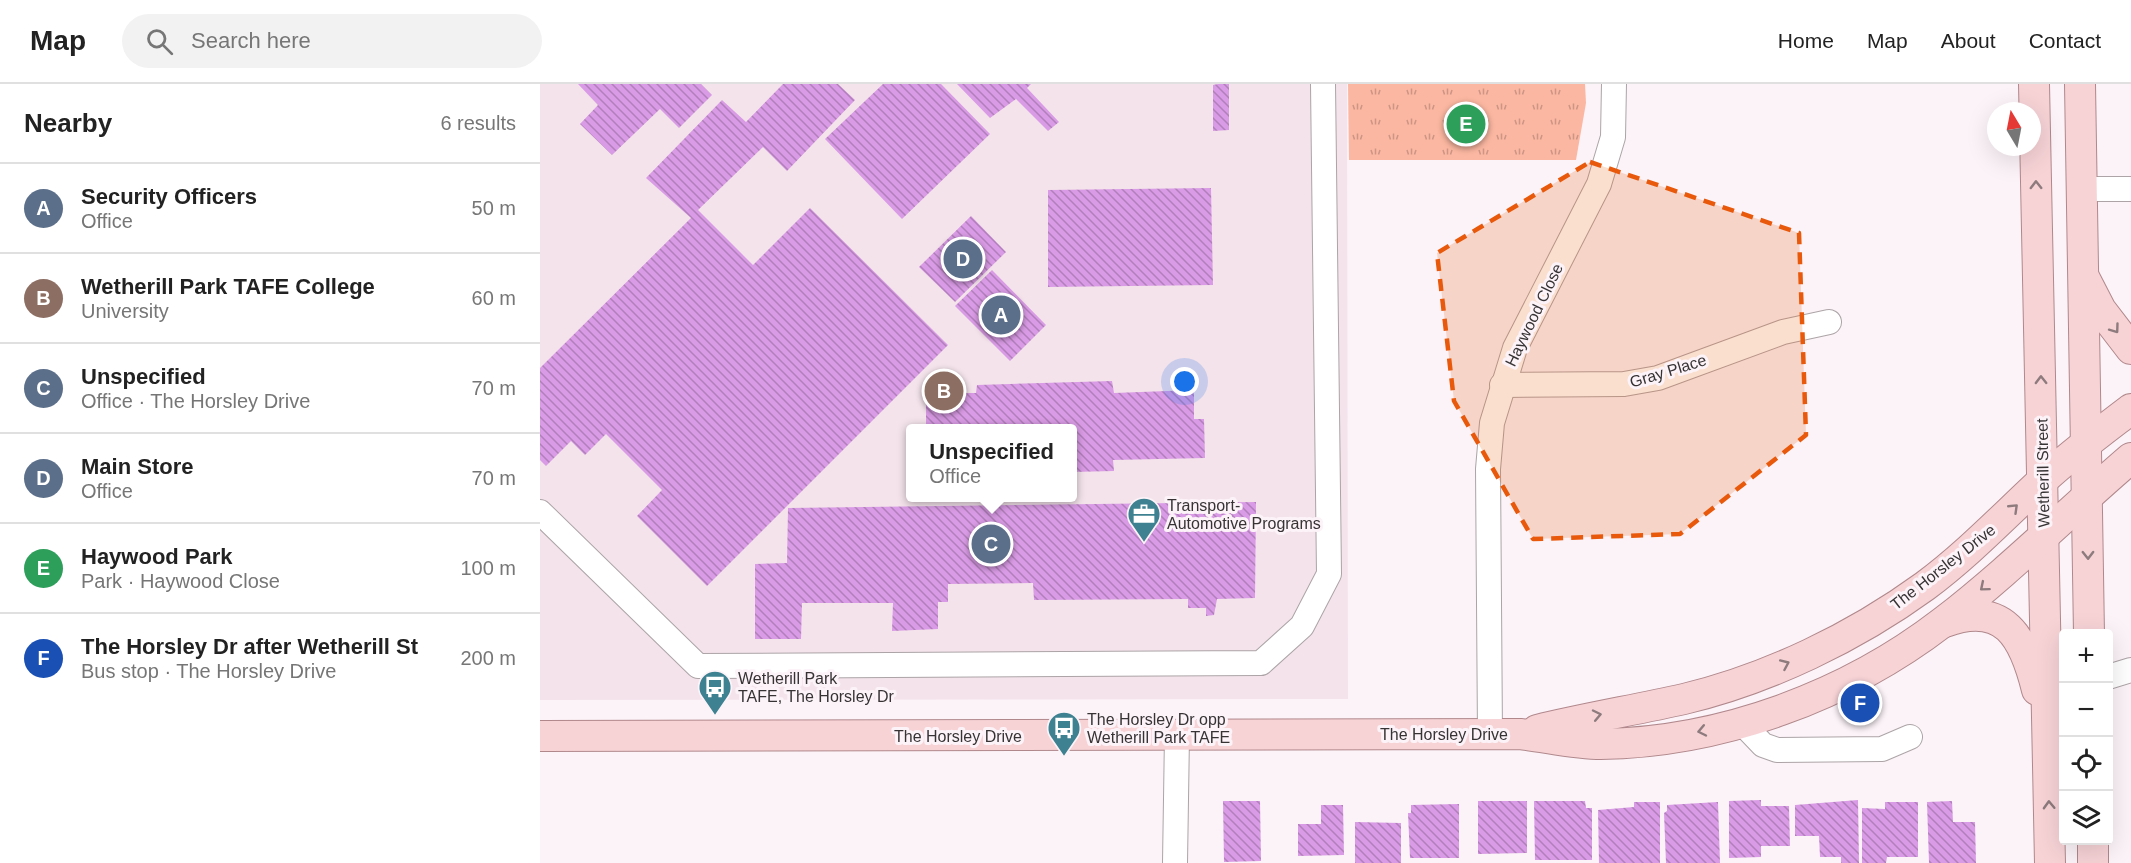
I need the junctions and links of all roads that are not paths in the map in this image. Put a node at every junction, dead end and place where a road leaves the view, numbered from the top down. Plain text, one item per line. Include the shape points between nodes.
1 (1323, 84) edge
2 (1614, 84) edge
3 (2034, 84) edge
4 (2080, 84) edge
5 (2081, 189) junction
6 (2131, 189) edge
7 (2081, 271) junction
8 (1829, 322) dead end
9 (2131, 349) edge
10 (1502, 385) junction
11 (2131, 409) edge
12 (2085, 444) junction
13 (2131, 458) edge
14 (2043, 480) junction
15 (2086, 496) junction
16 (540, 512) edge
17 (2044, 535) junction
18 (1942, 623) junction
19 (2089, 629) edge
20 (2131, 670) edge
21 (2113, 676) edge
22 (1741, 722) junction
23 (2047, 730) junction
24 (1520, 734) junction
25 (1177, 735) junction
26 (1490, 735) junction
27 (540, 736) edge
28 (1910, 737) dead end
29 (2093, 845) edge
30 (1175, 863) edge
31 (2050, 863) edge
32 (2093, 863) edge

1 - 16 street via 1329,574 1302,626 1261,663 698,666
2 - 10 street, Haywood Close via 1613,137 1599,184 1515,348
14 -> 3 main road, Wetherill Street
4 - 5 main road
5 - 6 street
5 - 7 main road
7 -> 9 main road via 2101,310
7 - 12 main road
8 - 10 street, Gray Place via 1783,332 1658,378 1624,384
10 - 26 street, Haywood Close via 1492,423 1488,469
11 - 12 main road, The Horsley Drive
12 - 14 main road, The Horsley Drive
12 - 15 main road
13 - 15 main road, The Horsley Drive
14 - 17 main road, Wetherill Street
24 -> 14 main road, The Horsley Drive via 1685,698 1781,666 1831,642 1925,585 1990,532
15 - 17 main road, The Horsley Drive
15 -> 19 main road
17 -> 18 main road, The Horsley Drive
17 - 23 main road, Wetherill Street
18 - 22 main road, The Horsley Drive via 1869,670 1823,693
18 - 23 main road via 1978,613 1992,616 2008,628 2020,641 2031,664
20 - 21 street
22 -> 24 main road, The Horsley Drive via 1664,739 1598,744
22 - 28 street via 1763,745 1778,750 1882,748
31 -> 23 main road, Wetherill Street
24 - 26 main road, The Horsley Drive
25 - 26 main road, The Horsley Drive
25 - 27 main road, The Horsley Drive
25 - 30 street
29 - 32 main road

